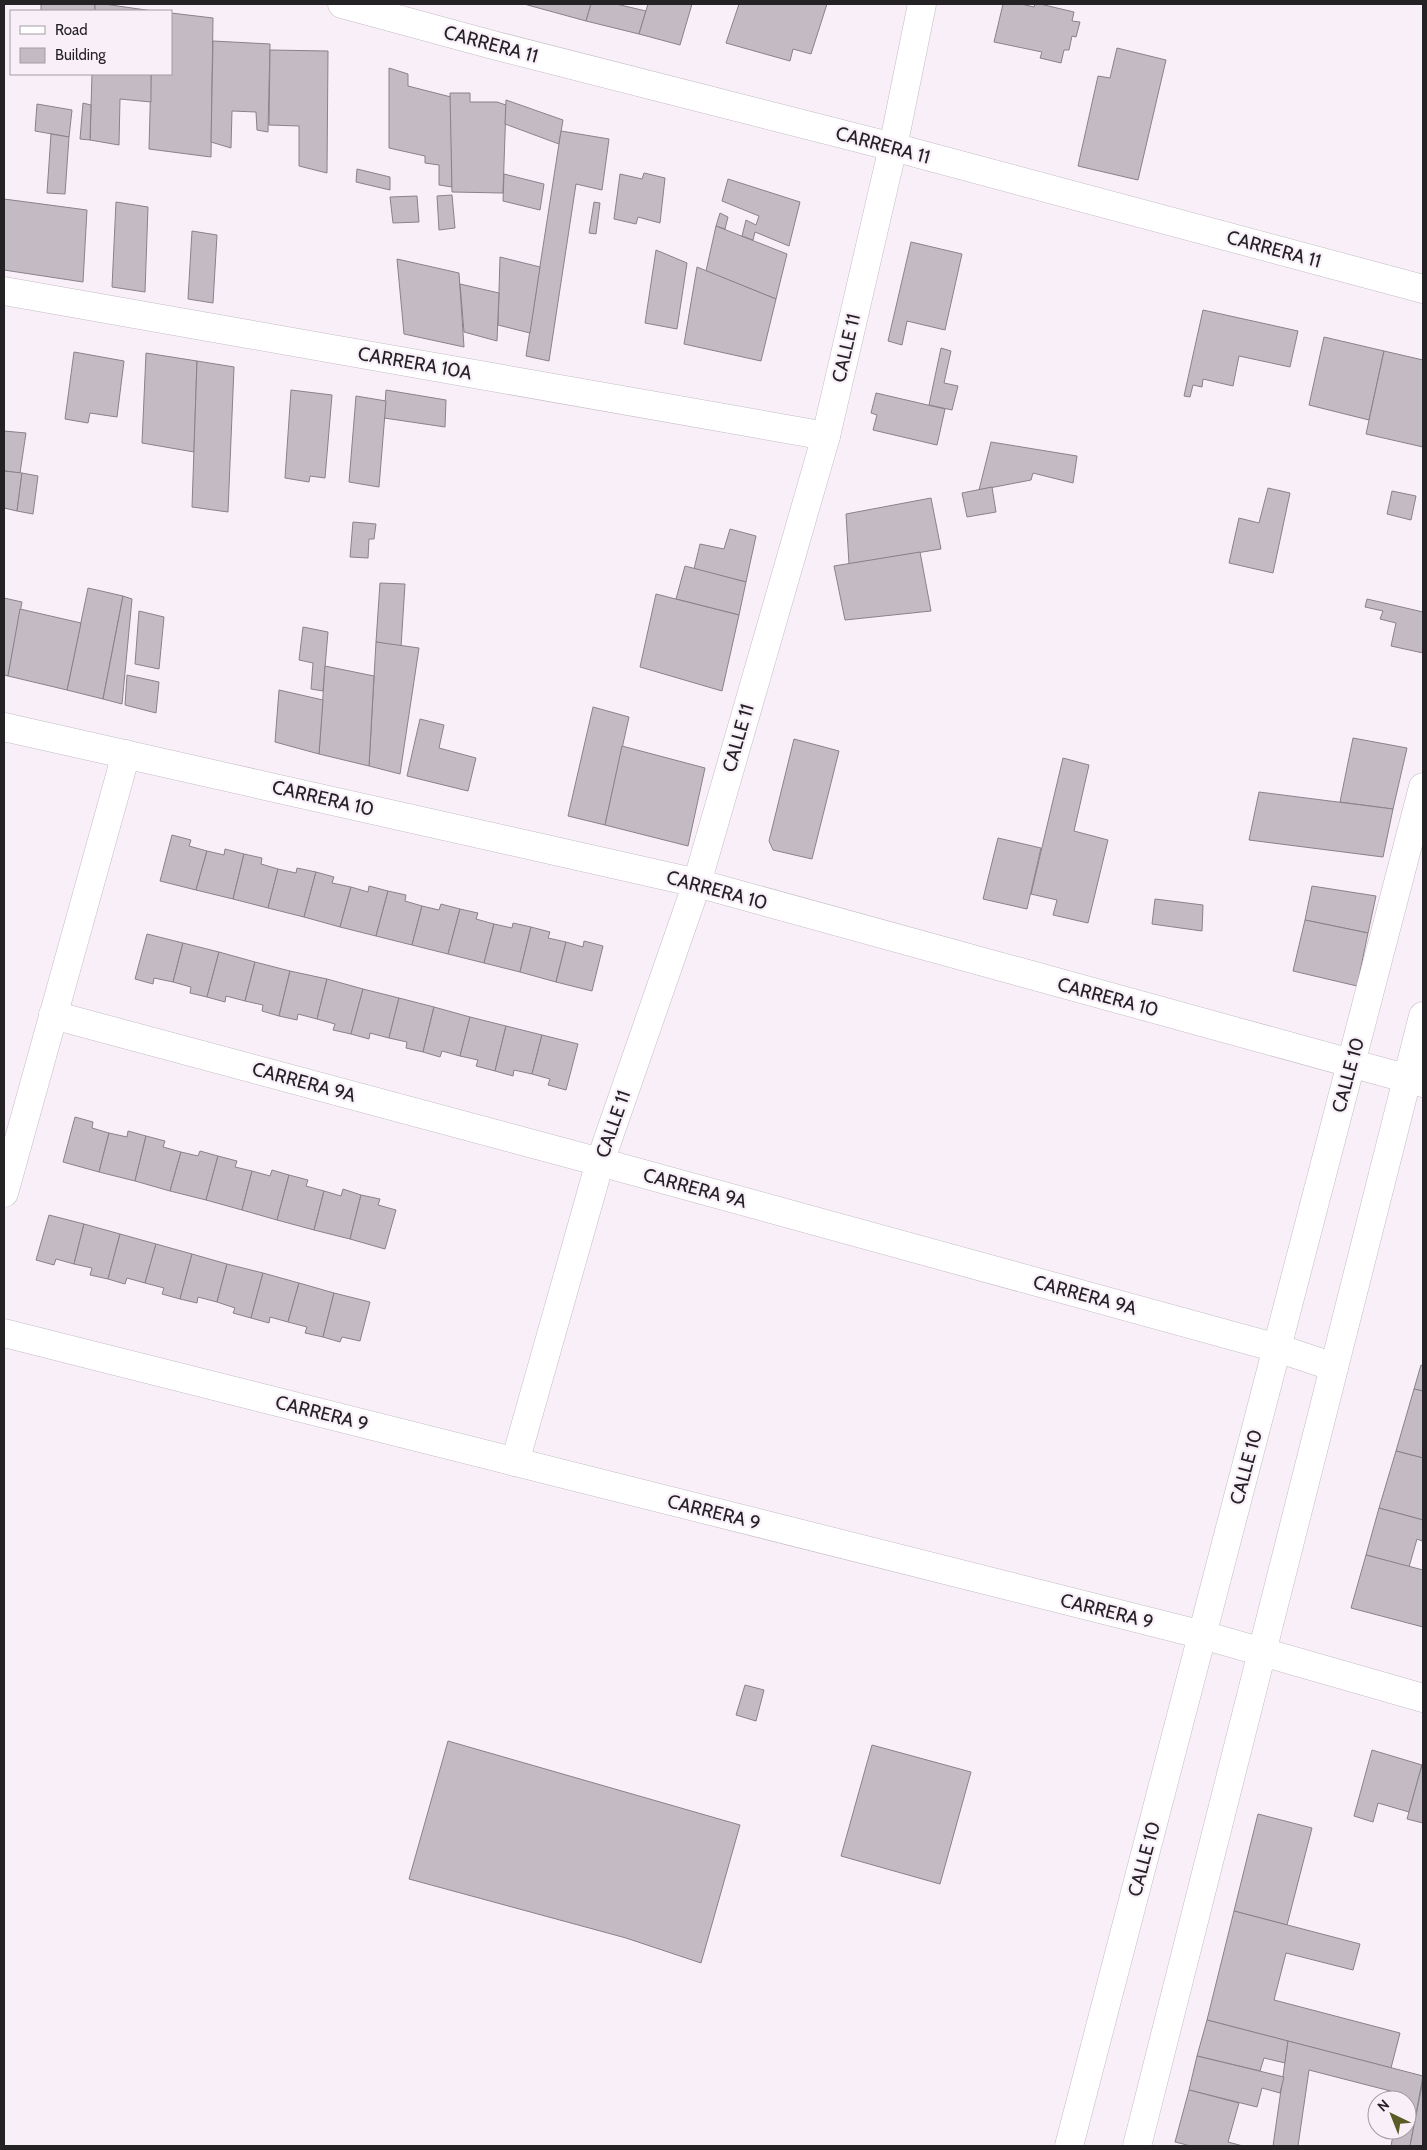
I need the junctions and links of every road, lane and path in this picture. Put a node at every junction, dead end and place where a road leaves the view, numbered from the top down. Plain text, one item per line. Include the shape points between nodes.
1 (342, 4) edge
2 (922, 4) edge
3 (893, 147) junction
4 (1423, 289) edge
5 (4, 291) edge
6 (826, 436) junction
7 (4, 727) edge
8 (126, 754) junction
9 (1423, 787) edge
10 (697, 883) junction
11 (53, 1015) junction
12 (1423, 1016) edge
13 (1351, 1064) junction
14 (1415, 1081) edge
15 (600, 1162) junction
16 (4, 1193) edge
17 (4, 1333) edge
18 (1277, 1348) junction
19 (1334, 1368) junction
20 (515, 1462) junction
21 (1203, 1635) junction
22 (1262, 1652) junction
23 (1423, 1698) edge
24 (1070, 2146) edge
25 (1137, 2146) edge

1 - 3 street, CARRERA 11
2 - 3 street, CALLE 11
3 - 4 street, CARRERA 11
3 - 6 street, CALLE 11
5 - 6 street, CARRERA 10A
6 - 10 street, CALLE 11
7 - 8 street, CARRERA 10
8 - 10 street, CARRERA 10
8 - 11 street
9 - 13 street, CALLE 10
10 - 13 street, CARRERA 10
10 - 15 street, CALLE 11
11 - 15 street, CARRERA 9A
11 - 16 street
12 - 14 street
13 - 14 street, CARRERA 10
13 - 18 street, CALLE 10
14 - 19 street
15 - 18 street, CARRERA 9A
15 - 20 street, CALLE 11
17 - 20 street, CARRERA 9
18 - 19 street, CARRERA 9A
18 - 21 street, CALLE 10
19 - 22 street
20 - 21 street, CARRERA 9
21 - 22 street, CARRERA 9
21 - 24 street, CALLE 10
22 - 23 street, CARRERA 9
22 - 25 street

